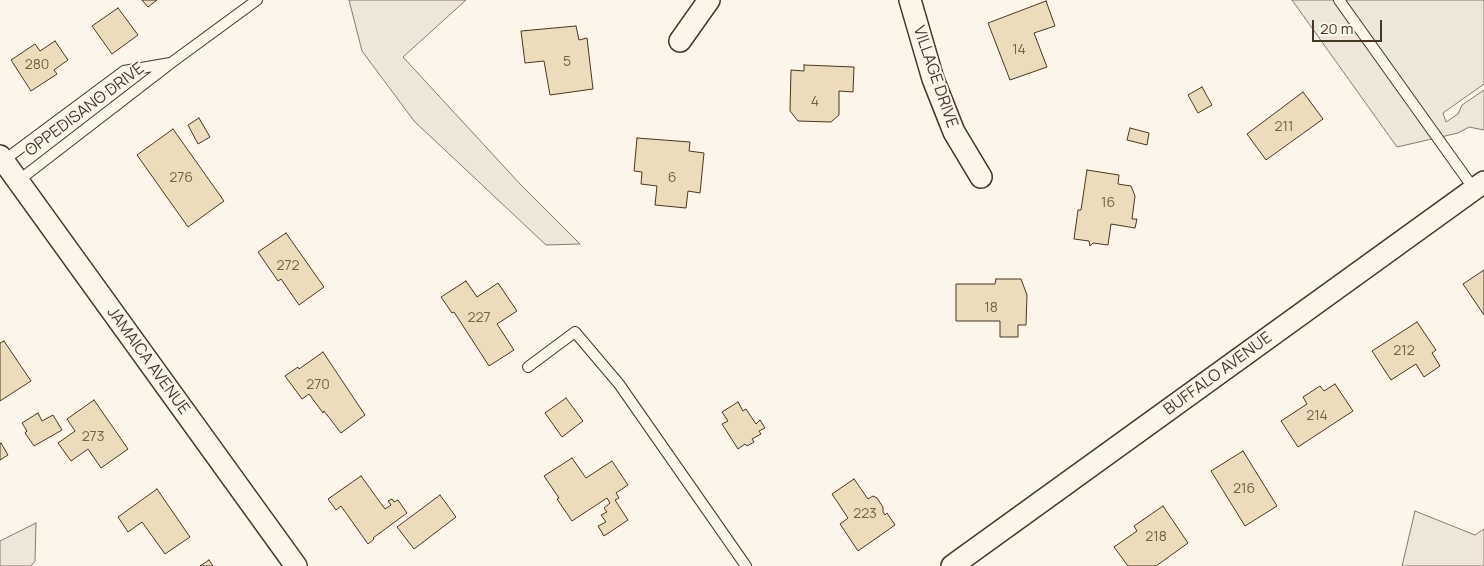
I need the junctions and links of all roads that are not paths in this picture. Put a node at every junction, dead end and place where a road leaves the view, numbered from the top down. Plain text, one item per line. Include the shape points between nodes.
1 (257, 0) edge
2 (709, 0) edge
3 (910, 0) edge
4 (1339, 0) edge
5 (680, 41) dead end
6 (171, 63) junction
7 (2, 159) edge
8 (981, 177) dead end
9 (18, 181) junction
10 (1479, 185) edge
11 (528, 367) dead end
12 (296, 566) edge
13 (746, 566) edge
14 (952, 566) edge

1 - 6 lane, OPPEDISANO DRIVE
2 - 5 street
3 - 8 street, VILLAGE DRIVE via 936,88 954,132
4 - 10 lane
6 - 7 lane, OPPEDISANO DRIVE via 124,71
6 - 9 lane, OPPEDISANO DRIVE
7 - 9 street, JAMAICA AVENUE
9 - 12 street, JAMAICA AVENUE
10 - 14 street, BUFFALO AVENUE
11 - 13 lane via 576,332 619,384

